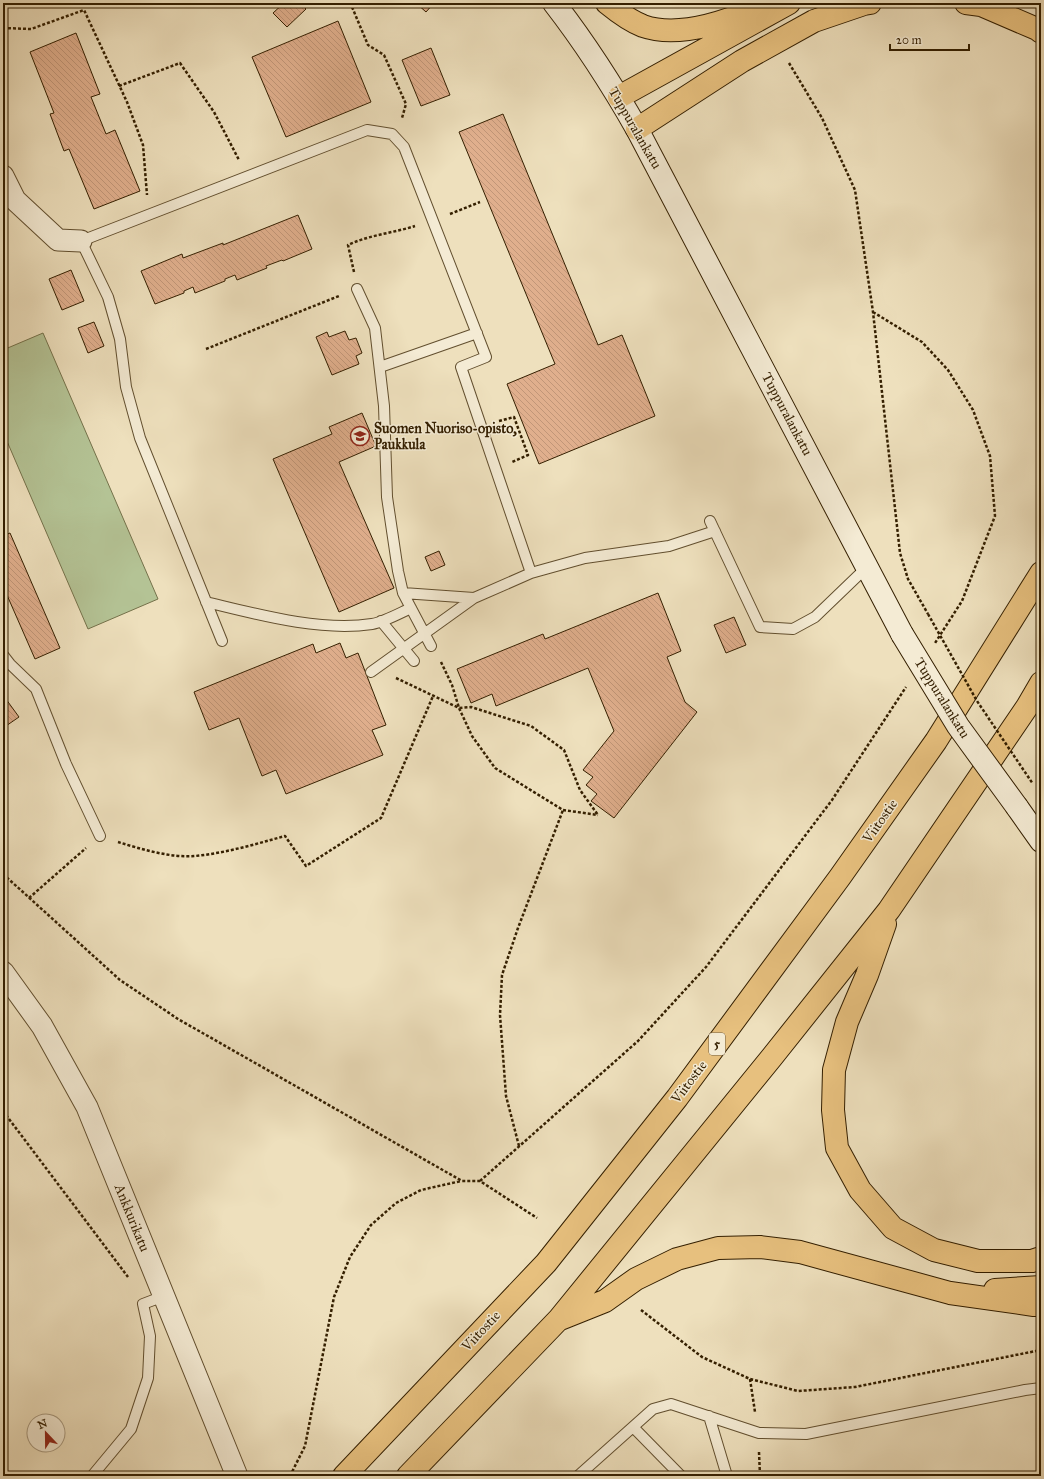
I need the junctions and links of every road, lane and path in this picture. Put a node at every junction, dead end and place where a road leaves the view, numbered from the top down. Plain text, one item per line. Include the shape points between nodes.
1 (349, 3) edge
2 (554, 3) edge
3 (607, 3) edge
4 (767, 3) edge
5 (789, 3) edge
6 (870, 3) edge
7 (966, 3) edge
8 (3, 28) edge
9 (1041, 32) edge
10 (789, 63) dead end
11 (119, 86) junction
12 (618, 97) junction
13 (637, 129) junction
14 (396, 137) junction
15 (3, 176) edge
16 (247, 176) junction
17 (480, 202) dead end
18 (141, 217) junction
19 (433, 221) junction
20 (81, 241) junction
21 (357, 289) junction
22 (873, 312) junction
23 (477, 333) junction
24 (206, 349) dead end
25 (380, 367) junction
26 (481, 426) junction
27 (495, 469) junction
28 (710, 521) dead end
29 (715, 531) junction
30 (867, 567) junction
31 (530, 573) junction
32 (1041, 573) edge
33 (403, 593) junction
34 (474, 598) junction
35 (206, 602) junction
36 (411, 608) junction
37 (381, 621) junction
38 (424, 633) junction
39 (222, 641) dead end
40 (431, 646) joint
41 (3, 647) edge
42 (404, 648) junction
43 (932, 648) dead end
44 (3, 655) edge
45 (414, 661) joint
46 (10, 664) junction
47 (371, 672) dead end
48 (910, 681) dead end
49 (1041, 683) edge
50 (433, 696) junction
51 (459, 708) junction
52 (1035, 786) dead end
53 (563, 810) junction
54 (1028, 820) edge
55 (100, 836) junction
56 (1041, 841) edge
57 (3, 874) edge
58 (29, 898) junction
59 (889, 910) junction
60 (3, 972) edge
61 (3, 1112) edge
62 (519, 1146) junction
63 (462, 1181) junction
64 (480, 1181) junction
65 (537, 1218) dead end
66 (1041, 1258) edge
67 (1041, 1287) edge
68 (950, 1293) junction
69 (164, 1296) junction
70 (143, 1304) junction
71 (1041, 1304) edge
72 (641, 1310) dead end
73 (559, 1319) junction
74 (1041, 1350) edge
75 (1041, 1388) edge
76 (709, 1416) junction
77 (633, 1427) junction
78 (92, 1476) edge
79 (237, 1476) edge
80 (290, 1476) edge
81 (344, 1476) edge
82 (408, 1476) edge
83 (578, 1476) edge
84 (681, 1476) edge
85 (727, 1476) edge

1 - 14 path via 368,45 384,54 406,104
2 - 12 street, Tuppuralankatu
3 - 4 highway via 623,16 644,26 662,30 684,30 732,19
5 - 12 highway
6 - 13 highway via 814,21 742,61
7 - 9 highway via 981,5
8 - 11 path via 31,29 84,10
10 - 22 path via 822,118 855,190
11 - 16 path via 180,63 214,112
11 - 18 path via 143,145 148,200
12 - 13 street, Tuppuralankatu
13 - 30 street, Tuppuralankatu
14 - 16 lane via 367,130
14 - 19 lane via 404,147
15 - 20 street via 15,200 58,240
16 - 18 lane
17 - 19 path
18 - 20 lane
19 - 21 path via 361,239 348,245
19 - 23 lane
20 - 35 lane via 108,297 120,339 126,387 140,438
21 - 24 path
21 - 25 lane via 375,328
22 - 43 path via 922,342 948,370 973,410 990,456 995,516 962,602
22 - 52 path, bridge via 900,553 908,579 977,701
23 - 25 lane
23 - 26 lane via 486,357 461,368
25 - 33 lane via 387,497
26 - 27 lane
26 - 27 path via 514,417 528,455
27 - 31 lane
28 - 29 lane
29 - 30 lane via 760,627 793,629 815,617
29 - 31 lane via 669,546 585,558
30 - 54 street, Tuppuralankatu, bridge via 902,634 958,726
31 - 34 lane
32 - 81 highway, Viitostie / 5 via 926,754 840,877 678,1098 546,1262
33 - 34 lane
33 - 36 lane
34 - 38 lane
35 - 37 lane via 272,618 336,626 373,624
35 - 39 lane
36 - 37 lane
36 - 38 lane
37 - 42 lane
38 - 40 lane
38 - 42 lane
40 - 51 path via 443,664
41 - 46 lane
42 - 45 lane
42 - 47 lane
44 - 46 lane
45 - 50 path via 395,678
46 - 55 lane via 36,689 66,764
48 - 62 path via 832,800 706,967 638,1041
49 - 59 highway via 1023,714
50 - 51 path
50 - 55 path via 381,818 306,866 285,836 194,856 157,853
51 - 53 path via 472,736 495,768
51 - 53 path via 471,707 531,726 564,750 580,790 598,815
53 - 62 path via 502,975 500,1015 506,1096
54 - 56 street, Tuppuralankatu
55 - 58 path
57 - 58 path
58 - 63 path via 120,980 178,1019
59 - 66 highway via 867,976 848,1022 834,1070 832,1110 836,1148 860,1190 893,1228 934,1250 978,1261 1032,1261
59 - 73 highway
60 - 69 street, Ankkurikatu via 42,1026 87,1107
61 - 70 path via 128,1277
62 - 64 path
63 - 64 path
63 - 80 path via 421,1190 396,1203 371,1225 350,1257 334,1297 305,1446
64 - 65 path
67 - 68 highway
68 - 71 highway
68 - 73 highway via 800,1252 760,1247 718,1248 677,1259 636,1279 605,1301
69 - 70 lane
69 - 79 street, Ankkurikatu
70 - 78 lane via 150,1336 148,1378 131,1429
72 - 74 path via 702,1357 750,1379 798,1390 855,1387
73 - 82 highway
75 - 76 lane via 806,1434 759,1432
76 - 77 lane via 671,1404 653,1409
76 - 85 lane
77 - 83 lane
77 - 84 lane

